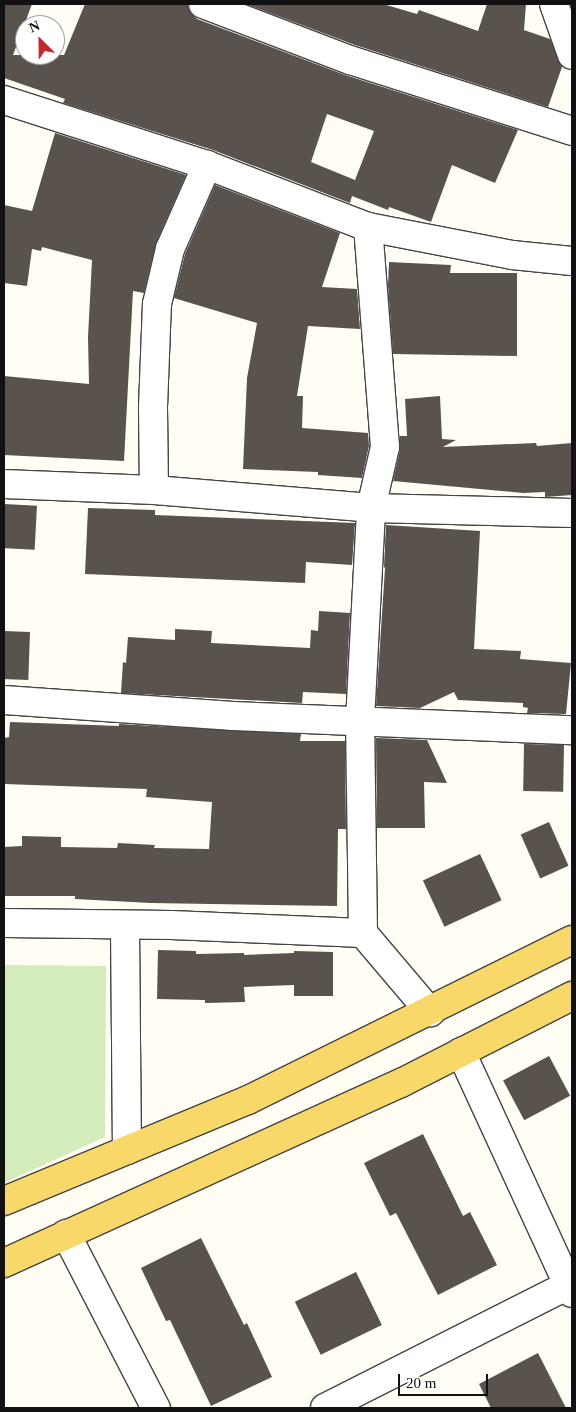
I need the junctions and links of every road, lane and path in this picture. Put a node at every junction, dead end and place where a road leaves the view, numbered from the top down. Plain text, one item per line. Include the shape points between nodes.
1 (203, 4) edge
2 (554, 4) edge
3 (572, 55) edge
4 (4, 100) edge
5 (572, 131) edge
6 (207, 165) junction
7 (368, 227) junction
8 (572, 261) edge
9 (4, 484) edge
10 (154, 490) junction
11 (371, 508) junction
12 (572, 513) edge
13 (4, 700) edge
14 (360, 721) junction
15 (572, 730) edge
16 (4, 923) edge
17 (126, 925) junction
18 (363, 933) junction
19 (572, 940) edge
20 (572, 996) edge
21 (430, 1012) junction
22 (461, 1052) junction
23 (128, 1150) junction
24 (4, 1202) edge
25 (66, 1234) junction
26 (4, 1263) edge
27 (571, 1287) edge
28 (156, 1408) edge
29 (325, 1408) edge

1 - 5 street via 350,60
2 - 3 street
4 - 6 street
6 - 7 street
6 - 10 street via 170,249 157,304
7 - 8 street via 512,255
7 - 11 street via 385,447
9 - 10 street
10 - 11 street
11 - 12 street
11 - 14 street
13 - 14 street
14 - 15 street
14 - 18 street
16 - 17 street
17 - 18 street
17 - 23 street
18 - 21 street
19 - 21 main road
20 - 22 main road
21 - 23 main road via 248,1100
22 - 25 main road via 401,1083
22 - 27 street
23 - 24 main road
25 - 26 main road
25 - 28 street
27 - 29 street

